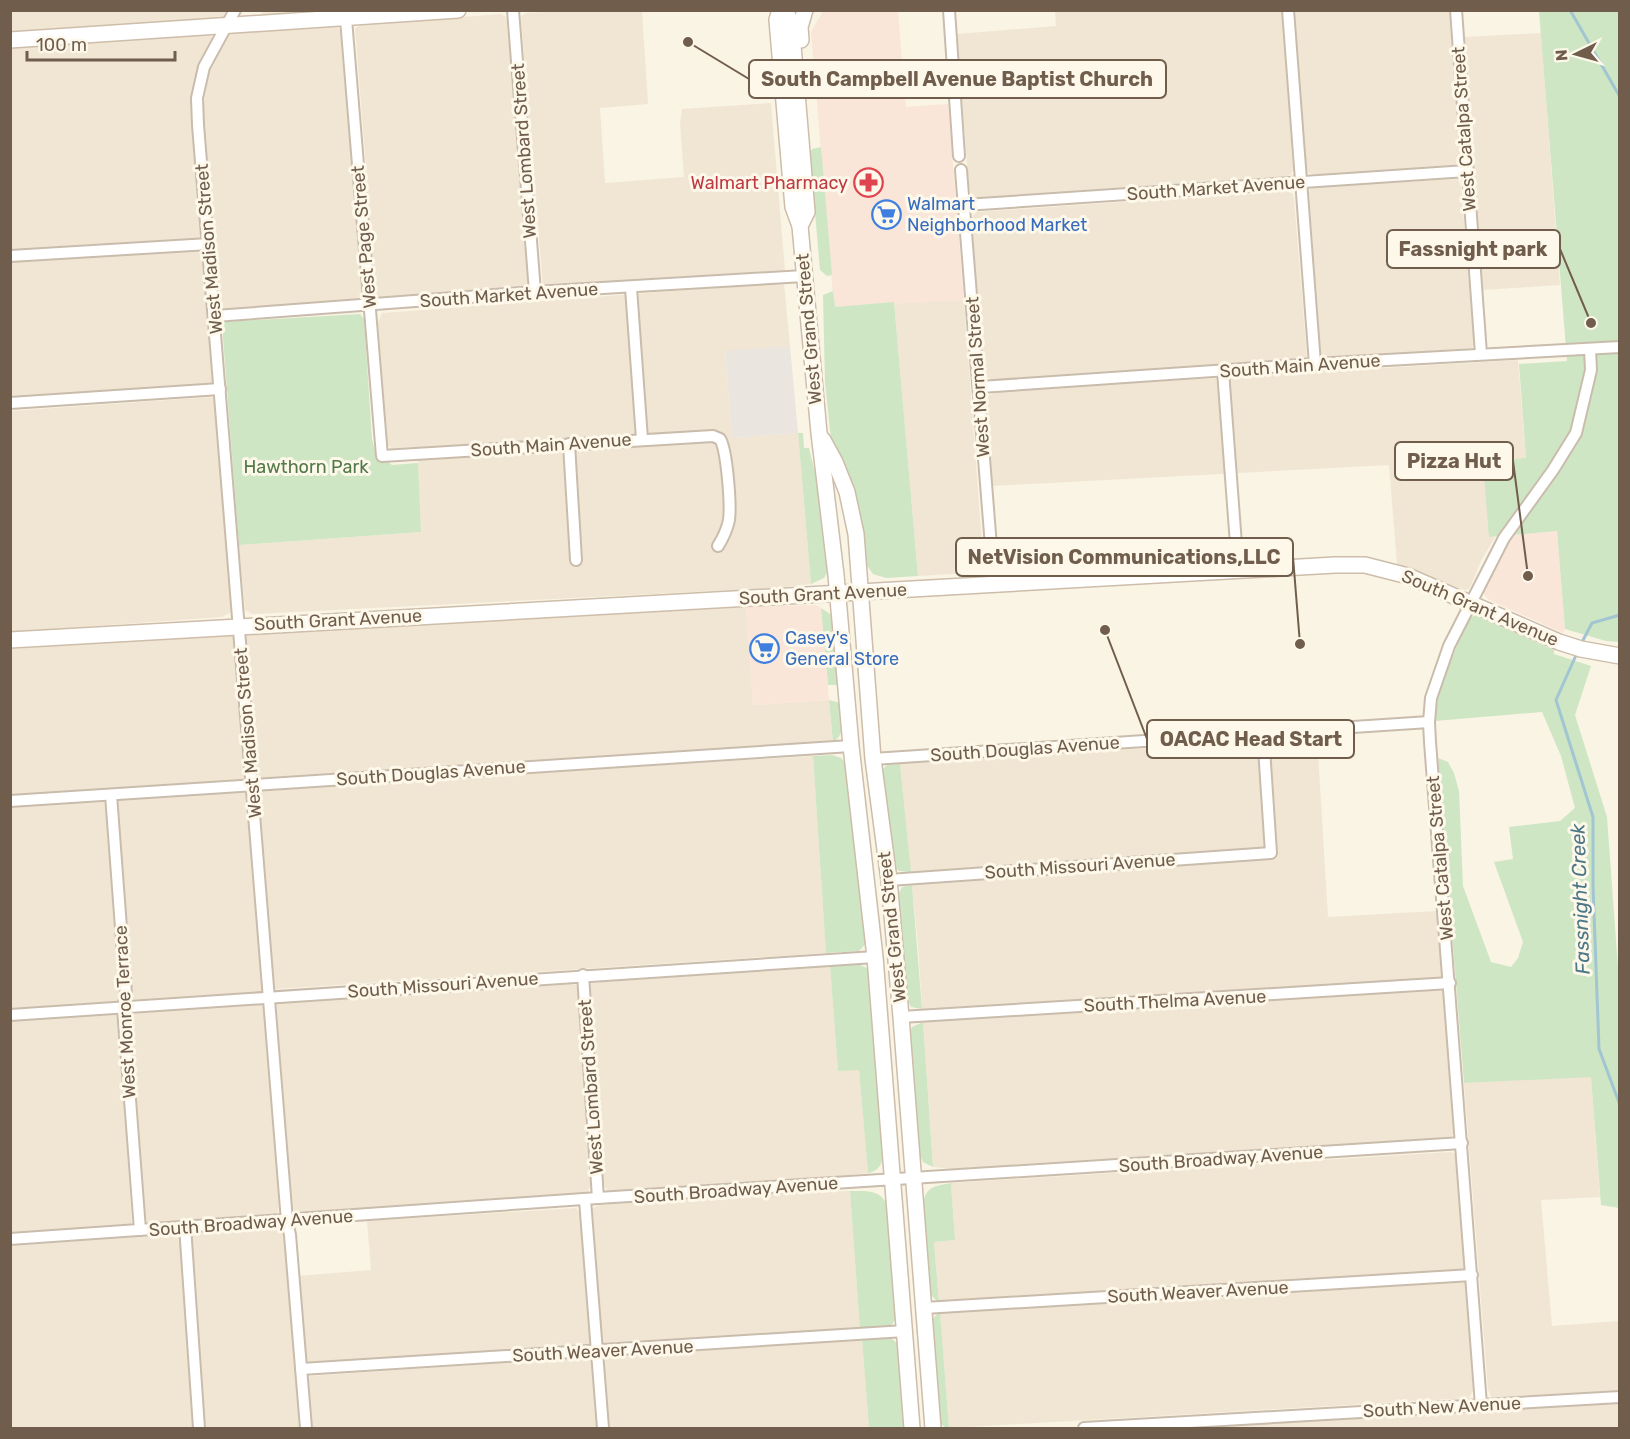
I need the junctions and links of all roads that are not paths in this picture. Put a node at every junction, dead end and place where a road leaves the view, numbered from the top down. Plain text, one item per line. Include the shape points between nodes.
1 (235, 10) edge
2 (458, 10) edge
3 (513, 10) edge
4 (780, 10) edge
5 (785, 10) edge
6 (805, 10) edge
7 (949, 10) edge
8 (1288, 10) edge
9 (1456, 10) edge
10 (258, 17) edge
11 (346, 19) junction
12 (225, 27) junction
13 (10, 40) edge
14 (796, 81) junction
15 (959, 156) dead end
16 (962, 170) dead end
17 (1467, 171) junction
18 (1301, 182) junction
19 (964, 206) junction
20 (800, 226) junction
21 (209, 243) junction
22 (10, 256) edge
23 (804, 276) junction
24 (631, 288) junction
25 (535, 292) junction
26 (370, 305) junction
27 (215, 316) junction
28 (1620, 347) edge
29 (1590, 350) junction
30 (1481, 354) junction
31 (1315, 364) junction
32 (1223, 371) junction
33 (980, 387) junction
34 (220, 389) junction
35 (10, 403) edge
36 (819, 433) junction
37 (642, 439) junction
38 (569, 444) junction
39 (382, 456) joint
40 (718, 546) dead end
41 (576, 560) dead end
42 (1238, 571) junction
43 (994, 584) junction
44 (860, 592) junction
45 (838, 594) junction
46 (1470, 602) junction
47 (239, 625) junction
48 (10, 640) edge
49 (1620, 656) edge
50 (1429, 722) junction
51 (1263, 733) junction
52 (851, 746) junction
53 (873, 759) junction
54 (253, 785) junction
55 (111, 795) junction
56 (10, 801) edge
57 (889, 880) junction
58 (875, 957) junction
59 (584, 975) junction
60 (1450, 984) junction
61 (270, 997) junction
62 (123, 1008) junction
63 (10, 1015) edge
64 (901, 1017) junction
65 (1462, 1143) junction
66 (913, 1179) junction
67 (893, 1180) junction
68 (598, 1198) junction
69 (585, 1200) junction
70 (287, 1221) junction
71 (184, 1226) junction
72 (140, 1230) junction
73 (10, 1239) edge
74 (1472, 1275) junction
75 (924, 1308) junction
76 (905, 1331) junction
77 (596, 1351) junction
78 (302, 1369) junction
79 (1620, 1397) edge
80 (1481, 1405) junction
81 (199, 1428) edge
82 (306, 1428) edge
83 (603, 1428) edge
84 (912, 1428) edge
85 (933, 1428) edge
86 (1084, 1428) edge

1 - 12 street, West Madison Street
2 - 11 main road
3 - 25 street, West Lombard Street
4 - 20 main road, West Grand Street via 777,20 791,187
5 - 14 main road, West Grand Street via 791,22
6 - 14 main road via 800,27 802,68
7 - 15 street
8 - 18 street
9 - 17 street, West Catalpa Street
10 - 11 main road
10 - 12 main road
11 - 26 street, West Page Street
12 - 13 main road
12 - 21 street, West Madison Street via 204,67 197,98
14 - 20 main road, West Grand Street via 807,212
16 - 19 street, West Normal Street
17 - 18 street, South Market Avenue
17 - 30 street, West Catalpa Street
18 - 19 street, South Market Avenue
18 - 31 street
19 - 33 street, West Normal Street
20 - 23 main road, West Grand Street
21 - 22 street
21 - 27 street, West Madison Street
23 - 24 street, South Market Avenue
23 - 36 main road, West Grand Street
24 - 25 street, South Market Avenue
24 - 37 street
25 - 26 street, South Market Avenue
26 - 27 street, South Market Avenue
26 - 39 street, West Page Street
27 - 34 street, West Madison Street
28 - 29 street, South Main Avenue
29 - 30 street, South Main Avenue
29 - 46 street, West Catalpa Street via 1591,370 1576,433 1504,538
30 - 31 street, South Main Avenue
31 - 32 street, South Main Avenue
32 - 33 street, South Main Avenue
32 - 42 street
33 - 43 street, West Normal Street
34 - 35 street
34 - 47 street, West Madison Street
36 - 44 main road, West Grand Street via 847,492 856,534
36 - 45 main road, West Grand Street
37 - 38 street, South Main Avenue
37 - 40 street, South Main Avenue via 705,435 720,439 725,449 730,511
38 - 39 street, South Main Avenue
38 - 41 street
42 - 43 main road, South Grant Avenue
42 - 46 main road, South Grant Avenue via 1365,565 1408,576
43 - 44 main road, South Grant Avenue
44 - 45 main road, South Grant Avenue
44 - 53 main road, West Grand Street
45 - 47 main road, South Grant Avenue
45 - 52 main road, West Grand Street
46 - 49 main road, South Grant Avenue via 1559,642
46 - 50 street, West Catalpa Street via 1437,676
47 - 48 main road, South Grant Avenue
47 - 54 street, West Madison Street
50 - 51 street, South Douglas Avenue
50 - 60 street, West Catalpa Street
51 - 53 street, South Douglas Avenue
51 - 57 street, South Missouri Avenue via 1271,853
52 - 54 street, South Douglas Avenue
52 - 58 main road, West Grand Street
53 - 57 main road, West Grand Street
54 - 55 street, South Douglas Avenue
54 - 61 street, West Madison Street
55 - 56 street, South Douglas Avenue
55 - 62 street, West Monroe Terrace via 125,976
57 - 64 main road, West Grand Street
58 - 59 street, South Missouri Avenue
58 - 67 main road, West Grand Street
59 - 61 street, South Missouri Avenue
59 - 68 street, West Lombard Street
60 - 64 street, South Thelma Avenue
60 - 65 street, West Catalpa Street
61 - 62 street, South Missouri Avenue
61 - 70 street, West Madison Street
62 - 63 street, South Missouri Avenue
62 - 72 street, West Monroe Terrace
64 - 66 main road, West Grand Street
65 - 66 street, South Broadway Avenue
65 - 74 street, West Catalpa Street
66 - 67 street, South Broadway Avenue
66 - 75 main road, West Grand Street
67 - 68 street, South Broadway Avenue
67 - 76 main road, West Grand Street
68 - 69 street, South Broadway Avenue
69 - 70 street, South Broadway Avenue
69 - 77 street, West Lombard Street
70 - 71 street, South Broadway Avenue
70 - 78 street, West Madison Street
71 - 72 street, South Broadway Avenue
71 - 81 street
72 - 73 street, South Broadway Avenue
74 - 75 street, South Weaver Avenue
74 - 80 street, West Catalpa Street
75 - 85 main road, West Grand Street
76 - 77 street, South Weaver Avenue
76 - 84 main road, West Grand Street
77 - 78 street, South Weaver Avenue
77 - 83 street, West Lombard Street
78 - 82 street, West Madison Street
79 - 80 street, South New Avenue
80 - 86 street, South New Avenue

